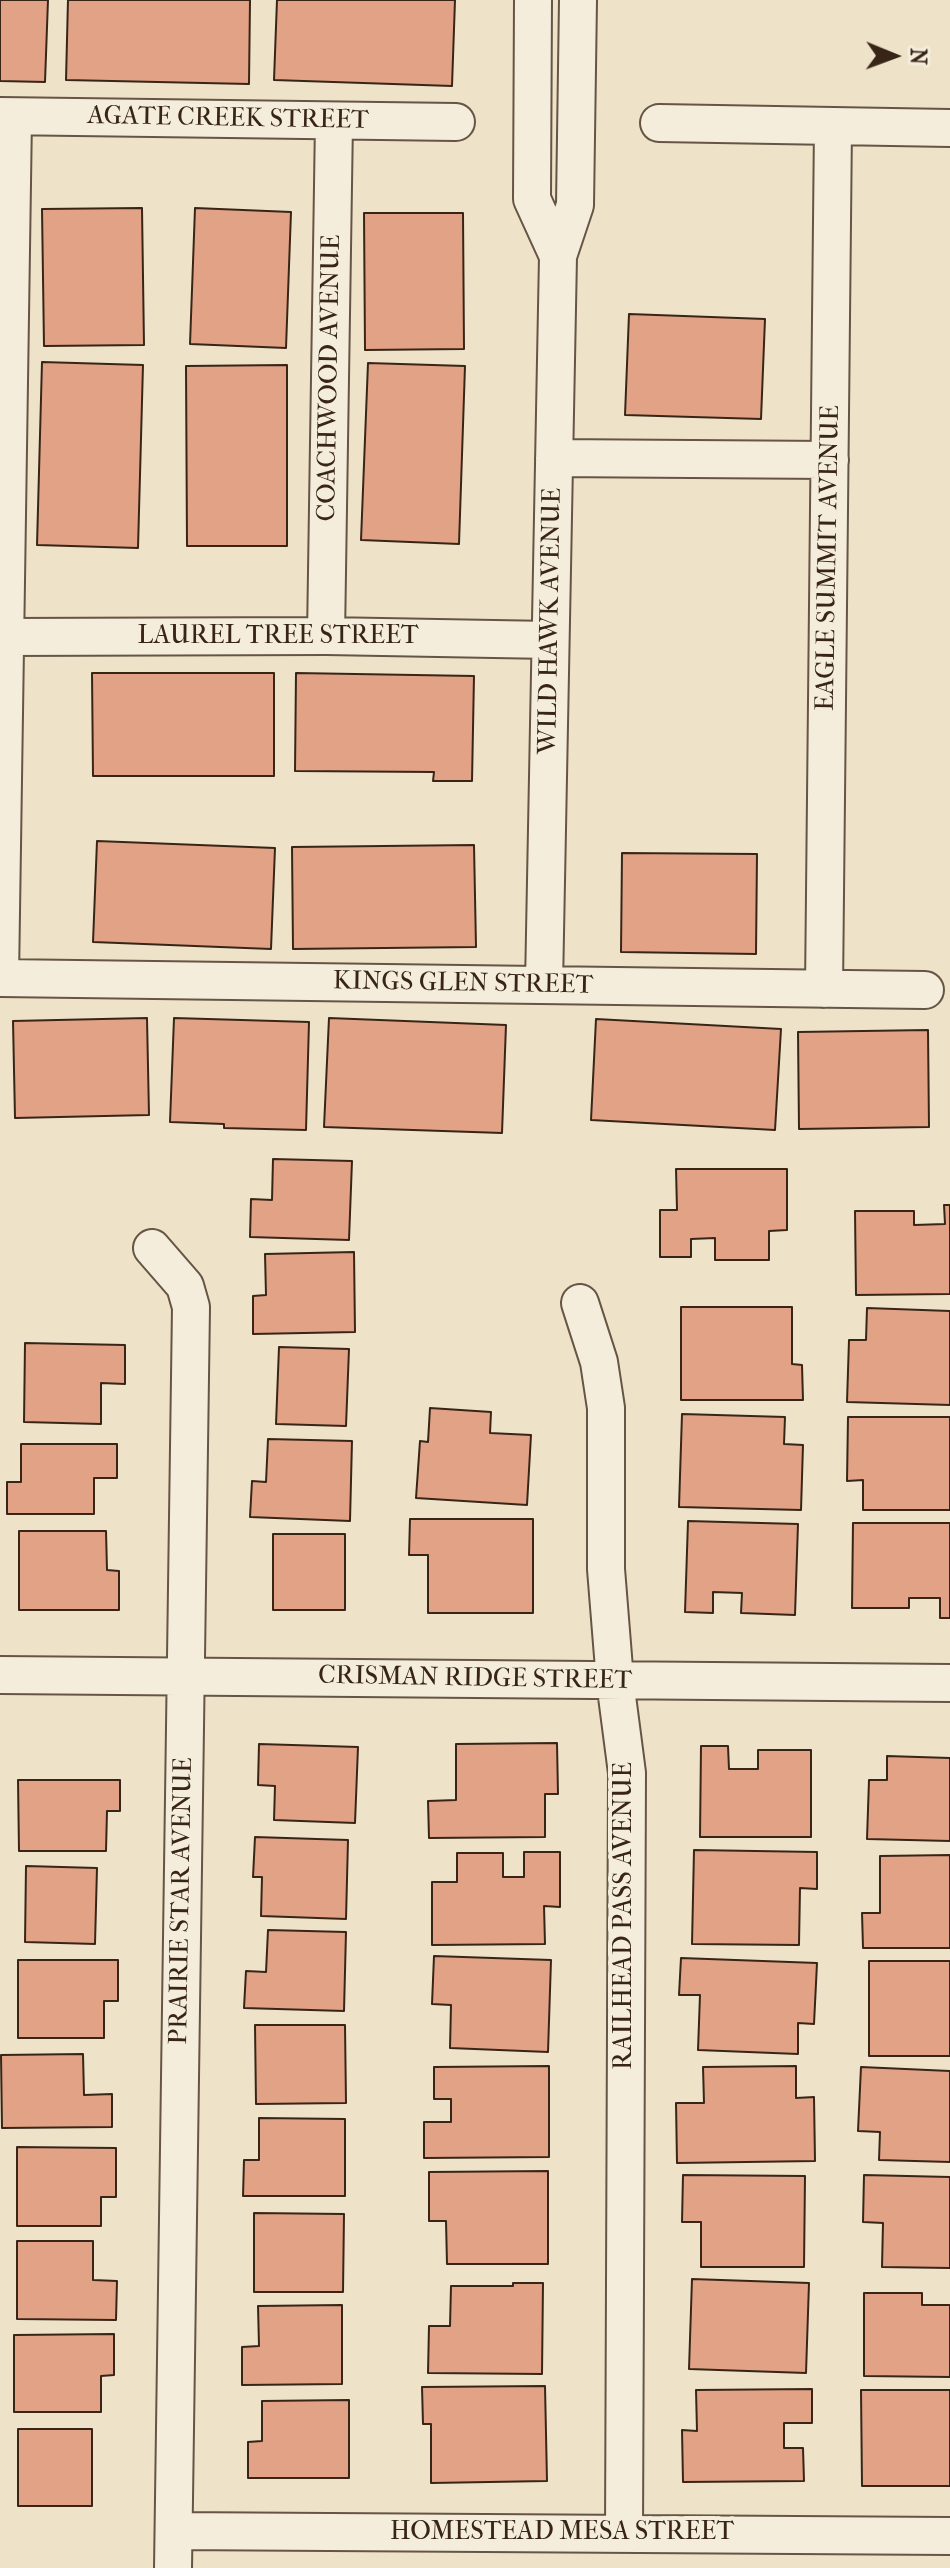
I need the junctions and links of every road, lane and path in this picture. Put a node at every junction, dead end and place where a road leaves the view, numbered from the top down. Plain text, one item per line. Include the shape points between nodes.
1 (533, 0) edge
2 (578, 0) edge
3 (6, 116) edge
4 (334, 121) junction
5 (456, 122) dead end
6 (659, 123) dead end
7 (833, 126) junction
8 (950, 128) edge
9 (558, 256) junction
10 (554, 458) junction
11 (830, 460) junction
12 (326, 636) junction
13 (6, 637) junction
14 (550, 640) junction
15 (0, 978) edge
16 (544, 985) junction
17 (824, 989) junction
18 (925, 990) dead end
19 (152, 1248) dead end
20 (580, 1303) dead end
21 (0, 1675) edge
22 (186, 1676) junction
23 (615, 1681) junction
24 (950, 1683) edge
25 (174, 2531) junction
26 (624, 2534) junction
27 (950, 2536) edge
28 (173, 2568) edge

1 - 9 street, WILD HAWK AVENUE via 532,199
2 - 9 street, WILD HAWK AVENUE via 575,205
3 - 4 street, AGATE CREEK STREET
3 - 13 street
4 - 5 street, AGATE CREEK STREET
4 - 12 street, COACHWOOD AVENUE
6 - 7 street
7 - 8 street
7 - 11 street, EAGLE SUMMIT AVENUE
9 - 10 street, WILD HAWK AVENUE
10 - 11 street
10 - 14 street, WILD HAWK AVENUE
11 - 17 street, EAGLE SUMMIT AVENUE
12 - 13 street, LAUREL TREE STREET
12 - 14 street, LAUREL TREE STREET
13 - 15 street
14 - 16 street, WILD HAWK AVENUE
15 - 16 street, KINGS GLEN STREET
16 - 17 street, KINGS GLEN STREET
17 - 18 street, KINGS GLEN STREET
19 - 22 street, PRAIRIE STAR AVENUE via 185,1286 191,1307
20 - 23 street, RAILHEAD PASS AVENUE via 599,1362 606,1408 606,1569
21 - 22 street, CRISMAN RIDGE STREET
22 - 23 street, CRISMAN RIDGE STREET
22 - 25 street, PRAIRIE STAR AVENUE
23 - 24 street, CRISMAN RIDGE STREET
23 - 26 street, RAILHEAD PASS AVENUE via 627,1773
25 - 26 street, HOMESTEAD MESA STREET
25 - 28 street, PRAIRIE STAR AVENUE
26 - 27 street, HOMESTEAD MESA STREET

